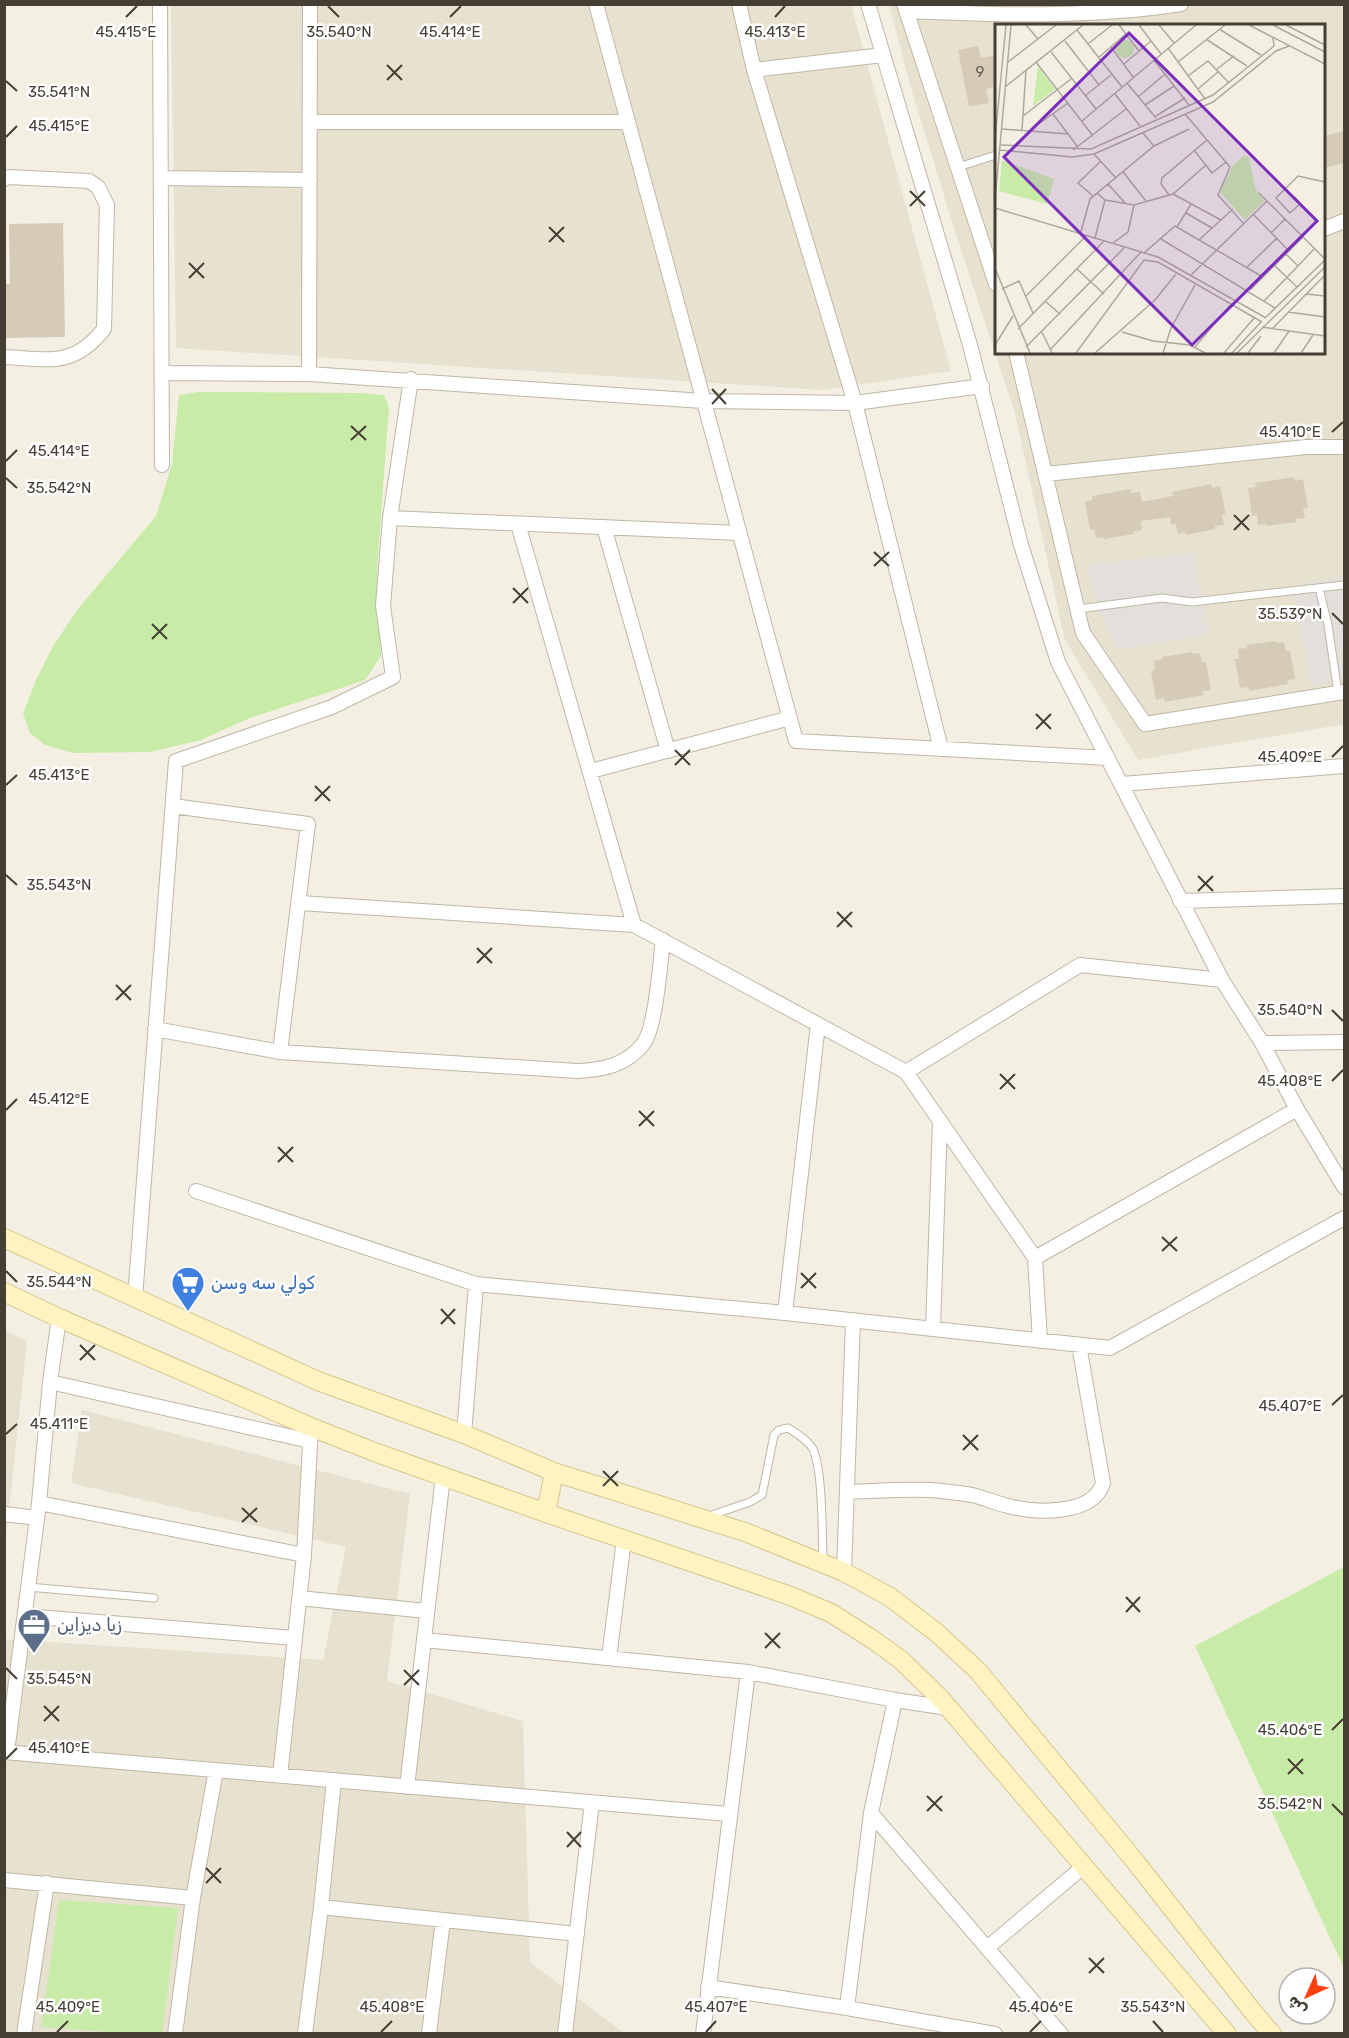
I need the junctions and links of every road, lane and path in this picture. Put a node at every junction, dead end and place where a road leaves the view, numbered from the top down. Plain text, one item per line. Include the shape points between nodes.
1 (160, 4) edge
2 (310, 4) edge
3 (596, 4) edge
4 (739, 4) edge
5 (868, 4) edge
6 (1181, 4) edge
7 (905, 8) edge
8 (883, 55) junction
9 (754, 70) junction
10 (310, 122) junction
11 (628, 122) junction
12 (995, 155) edge
13 (958, 167) junction
14 (161, 178) junction
15 (4, 179) edge
16 (310, 180) junction
17 (1344, 221) edge
18 (1325, 228) edge
19 (995, 281) edge
20 (1016, 354) edge
21 (4, 357) edge
22 (162, 373) junction
23 (309, 374) junction
24 (411, 380) junction
25 (982, 387) junction
26 (703, 400) junction
27 (855, 403) junction
28 (1344, 447) edge
29 (162, 465) dead end
30 (1046, 474) junction
31 (390, 518) junction
32 (518, 524) junction
33 (604, 527) junction
34 (739, 533) junction
35 (1344, 585) edge
36 (1319, 588) junction
37 (1078, 609) junction
38 (1341, 692) edge
39 (790, 718) junction
40 (941, 749) junction
41 (668, 751) junction
42 (1108, 758) junction
43 (1344, 766) edge
44 (591, 771) junction
45 (1122, 784) junction
46 (172, 806) junction
47 (1344, 896) edge
48 (1180, 901) junction
49 (300, 903) junction
50 (634, 925) junction
51 (663, 940) junction
52 (1222, 980) junction
53 (818, 1024) junction
54 (155, 1029) junction
55 (1344, 1042) edge
56 (1262, 1043) junction
57 (280, 1052) junction
58 (906, 1072) junction
59 (1297, 1108) junction
60 (940, 1121) junction
61 (1339, 1170) edge
62 (1344, 1187) edge
63 (196, 1191) dead end
64 (1344, 1218) edge
65 (4, 1238) edge
66 (1035, 1258) junction
67 (476, 1284) junction
68 (4, 1292) edge
69 (135, 1298) junction
70 (785, 1313) junction
71 (59, 1318) junction
72 (853, 1320) junction
73 (933, 1329) junction
74 (1040, 1341) junction
75 (1079, 1345) junction
76 (50, 1382) junction
77 (311, 1434) junction
78 (464, 1434) junction
79 (554, 1472) junction
80 (443, 1476) junction
81 (847, 1492) junction
82 (39, 1503) junction
83 (546, 1513) junction
84 (4, 1514) edge
85 (38, 1518) junction
86 (702, 1519) junction
87 (624, 1539) junction
88 (304, 1555) junction
89 (823, 1564) junction
90 (844, 1572) junction
91 (28, 1587) junction
92 (154, 1598) dead end
93 (299, 1598) junction
94 (426, 1611) junction
95 (25, 1616) junction
96 (295, 1638) junction
97 (424, 1640) junction
98 (609, 1658) junction
99 (748, 1672) junction
100 (895, 1700) junction
101 (948, 1708) junction
102 (6, 1752) edge
103 (216, 1770) junction
104 (280, 1776) junction
105 (334, 1780) junction
106 (407, 1787) junction
107 (592, 1802) junction
108 (872, 1813) junction
109 (729, 1814) junction
110 (1083, 1866) junction
111 (4, 1880) edge
112 (46, 1883) junction
113 (193, 1898) junction
114 (321, 1907) junction
115 (443, 1920) junction
116 (577, 1934) junction
117 (987, 1948) junction
118 (708, 1988) junction
119 (847, 2008) junction
120 (24, 2034) edge
121 (175, 2034) edge
122 (305, 2034) edge
123 (429, 2034) edge
124 (565, 2034) edge
125 (702, 2034) edge
126 (995, 2034) edge
127 (1061, 2034) edge
128 (1227, 2034) edge
129 (1272, 2034) edge

1 - 14 street
2 - 10 street
3 - 11 street
4 - 9 street
5 - 8 street
6 - 7 street via 1052,16
7 - 13 street
8 - 9 street
8 - 25 street
9 - 27 street
10 - 11 street
10 - 16 street
11 - 26 street
12 - 13 lane
13 - 19 street
14 - 16 street
14 - 22 street
15 - 21 street via 89,181 98,187 107,205 104,329 92,344 59,360
16 - 23 street
17 - 18 street
20 - 30 street
22 - 23 street
22 - 29 street
23 - 24 street
24 - 26 street
24 - 31 street
25 - 27 street
25 - 42 street via 1021,545 1058,662
26 - 27 street
26 - 34 street
27 - 40 street
28 - 30 street via 1306,447
30 - 37 street
31 - 32 street
31 - 46 street via 383,606 393,677 332,707 176,761
32 - 33 street
32 - 44 street
33 - 34 street
33 - 41 street
34 - 39 street
35 - 36 lane
36 - 37 lane via 1192,602 1162,598
36 - 38 lane
37 - 38 street via 1083,633 1144,724
39 - 40 street via 796,741
39 - 41 street
40 - 42 street
41 - 44 street
42 - 45 street
43 - 45 street
44 - 50 street
45 - 48 street
46 - 49 street via 308,824
46 - 54 street
47 - 48 street
48 - 52 street
49 - 50 street
49 - 57 street
50 - 51 street
51 - 53 street
51 - 57 street via 652,1022 645,1043 627,1059 602,1070
52 - 56 street
52 - 58 street via 1080,965
53 - 58 street
53 - 70 street
54 - 57 street
54 - 69 street
55 - 56 street
56 - 59 street
58 - 60 street
59 - 61 street
59 - 66 street
60 - 66 street
60 - 73 street
61 - 62 street
63 - 67 street
64 - 75 street via 1110,1348
65 - 69 street
66 - 74 street
67 - 70 street
67 - 78 street
68 - 71 street
69 - 78 street via 318,1381
70 - 72 street
71 - 76 street
71 - 77 street
72 - 73 street
72 - 81 street
73 - 74 street
74 - 75 street
75 - 81 street via 1103,1483 1100,1492 1088,1502 1061,1510 1035,1509 931,1490
76 - 77 street
76 - 82 street
77 - 80 street
77 - 88 street
78 - 79 street
79 - 83 street
79 - 86 street
80 - 83 street
80 - 94 street
81 - 90 street
82 - 85 street
82 - 88 street
83 - 87 street
84 - 85 street
85 - 91 street
86 - 89 street
86 - 89 lane via 762,1495 774,1436 788,1428 812,1447 816,1461
87 - 98 street
87 - 101 street via 831,1613 901,1660
88 - 93 street
89 - 90 street
90 - 129 street via 890,1597 978,1671
91 - 92 lane
91 - 95 street
93 - 94 street
93 - 96 street
94 - 97 street
95 - 96 street
95 - 102 street
96 - 104 street
97 - 98 street
97 - 106 street
98 - 99 street
99 - 100 street
99 - 109 street
100 - 101 street
100 - 108 street
101 - 110 street
102 - 103 street
103 - 104 street
103 - 113 street
104 - 105 street
105 - 106 street
105 - 114 street
106 - 107 street
107 - 109 street
107 - 116 street
108 - 117 street
108 - 119 street
109 - 118 street
110 - 117 street
110 - 128 street
111 - 112 street
112 - 113 street
112 - 120 street
113 - 121 street
114 - 115 street
114 - 122 street
115 - 116 street
115 - 123 street
116 - 124 street
117 - 127 street
118 - 119 street
118 - 125 street
119 - 126 street

